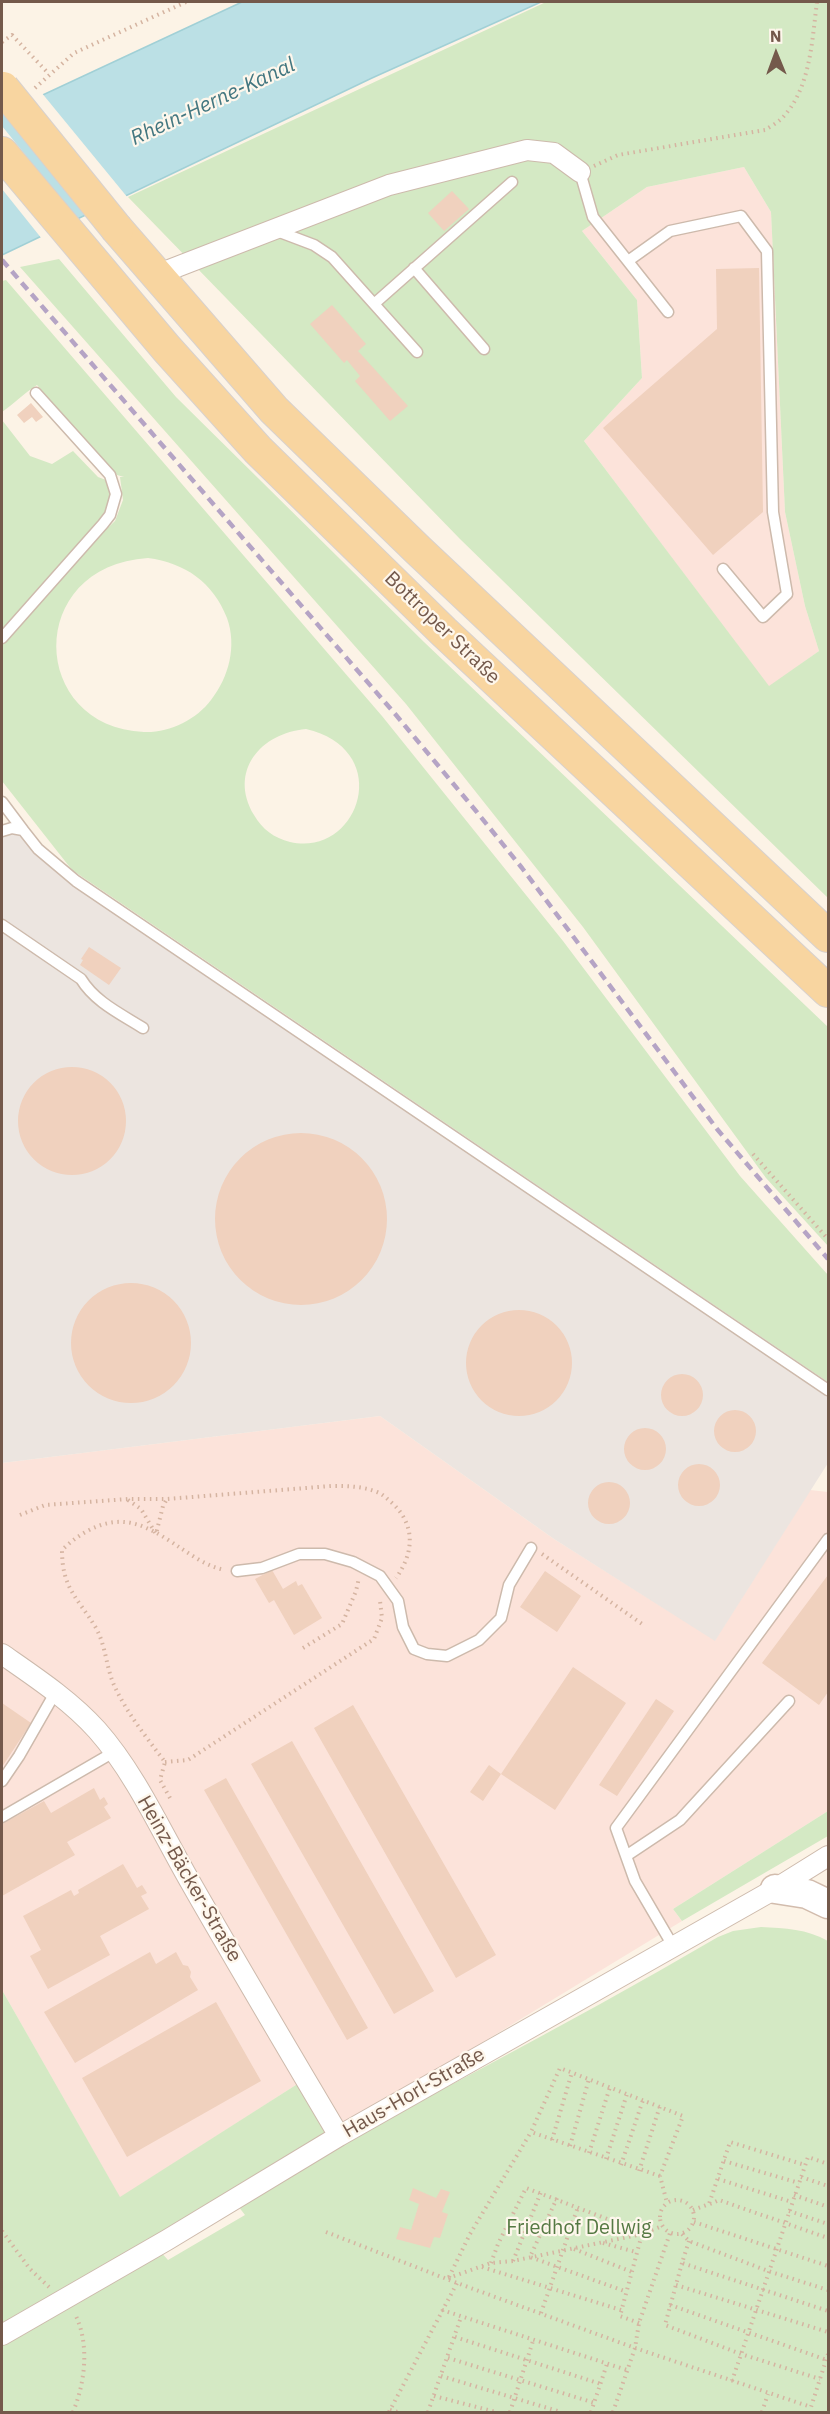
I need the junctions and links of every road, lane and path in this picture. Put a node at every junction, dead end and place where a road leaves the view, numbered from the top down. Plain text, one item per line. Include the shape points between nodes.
1 (186, 2) edge
2 (817, 2) edge
3 (2, 42) edge
4 (2, 87) edge
5 (2, 153) edge
6 (580, 172) junction
7 (512, 182) dead end
8 (274, 230) junction
9 (627, 261) junction
10 (414, 268) junction
11 (156, 275) junction
12 (374, 304) junction
13 (668, 312) dead end
14 (484, 349) dead end
15 (417, 352) dead end
16 (36, 393) dead end
17 (723, 569) dead end
18 (2, 638) edge
19 (2, 802) edge
20 (23, 830) junction
21 (2, 831) edge
22 (2, 925) edge
23 (828, 936) edge
24 (828, 991) edge
25 (143, 1028) dead end
26 (753, 1154) dead end
27 (828, 1239) edge
28 (828, 1390) edge
29 (128, 1499) junction
30 (167, 1499) junction
31 (20, 1515) dead end
32 (156, 1534) junction
33 (828, 1539) edge
34 (531, 1548) joint
35 (237, 1571) joint
36 (367, 1581) dead end
37 (389, 1588) junction
38 (373, 1591) dead end
39 (645, 1626) dead end
40 (303, 1648) dead end
41 (2, 1654) edge
42 (55, 1693) junction
43 (789, 1701) dead end
44 (114, 1752) junction
45 (165, 1762) junction
46 (2, 1780) edge
47 (170, 1798) dead end
48 (2, 1817) edge
49 (626, 1856) junction
50 (828, 1856) edge
51 (775, 1889) junction
52 (828, 1904) edge
53 (673, 1946) junction
54 (572, 2072) junction
55 (589, 2079) junction
56 (610, 2087) junction
57 (627, 2094) junction
58 (643, 2100) junction
59 (660, 2106) junction
60 (531, 2132) junction
61 (339, 2136) junction
62 (552, 2140) junction
63 (570, 2146) junction
64 (589, 2153) junction
65 (606, 2159) junction
66 (724, 2161) junction
67 (621, 2164) junction
68 (828, 2164) edge
69 (805, 2165) junction
70 (639, 2171) junction
71 (660, 2176) junction
72 (801, 2177) junction
73 (718, 2179) junction
74 (799, 2183) junction
75 (828, 2186) edge
76 (541, 2192) junction
77 (794, 2195) junction
78 (557, 2198) junction
79 (792, 2202) junction
80 (667, 2203) junction
81 (709, 2204) junction
82 (578, 2207) junction
83 (828, 2207) edge
84 (693, 2210) junction
85 (789, 2211) junction
86 (694, 2222) junction
87 (784, 2223) junction
88 (828, 2224) edge
89 (662, 2226) junction
90 (2, 2231) edge
91 (326, 2232) dead end
92 (670, 2233) junction
93 (644, 2234) junction
94 (682, 2234) junction
95 (828, 2238) edge
96 (689, 2241) junction
97 (602, 2242) junction
98 (573, 2248) junction
99 (563, 2250) junction
100 (775, 2250) junction
101 (636, 2252) junction
102 (530, 2257) junction
103 (513, 2261) junction
104 (491, 2263) junction
105 (682, 2264) junction
106 (828, 2266) edge
107 (482, 2267) junction
108 (556, 2267) junction
109 (768, 2271) junction
110 (632, 2272) junction
111 (448, 2279) junction
112 (457, 2283) junction
113 (676, 2285) junction
114 (549, 2287) junction
115 (762, 2290) junction
116 (828, 2290) edge
117 (627, 2292) junction
118 (56, 2294) dead end
119 (670, 2305) junction
120 (67, 2306) dead end
121 (756, 2309) junction
122 (442, 2310) junction
123 (621, 2310) junction
124 (828, 2311) edge
125 (541, 2313) junction
126 (461, 2316) junction
127 (639, 2324) junction
128 (828, 2332) edge
129 (748, 2333) junction
130 (2, 2335) edge
131 (455, 2337) junction
132 (533, 2341) junction
133 (635, 2348) junction
134 (741, 2354) junction
135 (828, 2355) edge
136 (448, 2358) junction
137 (827, 2360) junction
138 (526, 2361) junction
139 (607, 2364) junction
140 (627, 2370) junction
141 (441, 2376) junction
142 (521, 2379) junction
143 (820, 2379) junction
144 (732, 2381) junction
145 (601, 2384) junction
146 (768, 2394) junction
147 (434, 2396) junction
148 (515, 2398) junction
149 (595, 2403) junction
150 (389, 2411) edge
151 (73, 2412) edge
152 (398, 2412) edge
153 (428, 2412) edge
154 (496, 2412) edge
155 (510, 2412) edge
156 (561, 2412) edge
157 (591, 2412) edge
158 (613, 2412) edge
159 (762, 2412) edge

1 - 3 path via 85,48 49,74 12,35
2 - 6 path via 809,60 797,97 783,117 765,130 618,155
4 - 11 main road, Bottroper Straße, bridge
5 - 24 main road, Bottroper Straße via 258,450 453,640
6 - 8 street via 554,153 527,150 389,185
6 - 9 lane via 593,217
7 - 10 lane
8 - 11 street
8 - 12 lane via 314,244 332,257
9 - 13 lane
9 - 17 lane via 670,231 741,216 768,251 773,512 787,594 763,617
10 - 12 lane
10 - 14 lane
11 - 23 main road, Bottroper Straße via 274,410
12 - 15 lane
16 - 18 lane via 110,474 116,494 103,524
19 - 20 lane
20 - 21 lane
20 - 28 lane via 38,849 76,881
22 - 25 lane via 81,979 99,1000
26 - 27 path
29 - 30 path
29 - 31 path via 45,1505
29 - 32 path via 141,1509
30 - 32 path
30 - 37 path via 331,1486 356,1486 380,1493 399,1510 408,1524 411,1541 404,1567
32 - 35 path via 219,1569
32 - 45 path via 124,1522 77,1535 62,1550 62,1569 68,1586 96,1629 114,1686
33 - 49 lane via 616,1828
34 - 37 lane via 509,1585 501,1618 479,1640 447,1656 414,1649 403,1626 398,1601
34 - 39 path
35 - 37 lane via 262,1568 299,1554 326,1554 380,1576
36 - 40 path via 360,1571 342,1624
38 - 45 path via 380,1601 382,1618 374,1639 188,1760
41 - 42 street, Heinz-Bäcker-Straße
42 - 44 street, Heinz-Bäcker-Straße via 98,1731
42 - 46 lane
43 - 49 lane via 680,1820
44 - 48 lane
44 - 61 street, Heinz-Bäcker-Straße
45 - 47 path via 160,1780
49 - 53 lane via 635,1881
50 - 51 street, Haus-Horl-Straße
51 - 52 street via 807,1894
51 - 53 street, Haus-Horl-Straße
53 - 61 street, Haus-Horl-Straße
54 - 55 path
54 - 60 path via 560,2068
54 - 62 path
55 - 56 path
55 - 63 path
56 - 57 path
56 - 64 path
57 - 58 path
57 - 65 path
58 - 59 path
58 - 67 path
59 - 70 path
59 - 71 path via 683,2115
60 - 62 path
60 - 111 path
61 - 130 street, Haus-Horl-Straße
62 - 63 path
63 - 64 path
64 - 65 path
65 - 67 path
66 - 69 path via 730,2142
66 - 73 path
66 - 74 path
67 - 70 path
68 - 69 path via 808,2157
69 - 72 path
70 - 71 path
71 - 80 path
72 - 74 path
72 - 75 path
73 - 79 path
73 - 81 path
74 - 77 path
76 - 78 path
76 - 103 path
76 - 104 path via 526,2188
77 - 79 path
77 - 83 path
78 - 82 path
78 - 102 path
79 - 85 path
80 - 84 path via 683,2201
80 - 89 path via 660,2212
81 - 84 path
81 - 87 path via 719,2200
82 - 93 path
82 - 99 path
84 - 86 path
85 - 87 path
85 - 88 path
86 - 94 path
86 - 100 path
87 - 95 path
87 - 100 path
89 - 92 path
89 - 93 path
90 - 118 path via 30,2269
91 - 111 path
92 - 94 path
92 - 127 path
93 - 97 path
93 - 101 path
94 - 96 path
96 - 105 path
96 - 109 path
97 - 98 path
97 - 101 path
98 - 99 path
98 - 110 path
99 - 102 path
99 - 108 path
100 - 106 path
100 - 109 path
101 - 110 path
102 - 103 path
102 - 108 path
103 - 104 path
104 - 107 path
105 - 113 path
105 - 115 path
107 - 111 path
107 - 114 path
108 - 114 path
108 - 117 path
109 - 115 path
109 - 116 path
110 - 117 path
111 - 112 path
112 - 122 path
112 - 125 path
113 - 119 path
113 - 121 path
114 - 123 path
114 - 125 path
115 - 121 path
115 - 124 path
117 - 123 path
119 - 129 path
119 - 134 path via 664,2325
120 - 151 path via 81,2327 84,2345 83,2372
121 - 128 path
121 - 129 path
122 - 126 path
122 - 150 path
123 - 127 path via 620,2316
125 - 133 path
126 - 131 path
126 - 132 path
127 - 133 path
129 - 134 path
129 - 137 path
131 - 136 path
131 - 138 path
132 - 138 path
132 - 139 path
133 - 140 path
133 - 144 path
134 - 143 path
134 - 144 path
135 - 137 path
136 - 141 path
136 - 142 path
137 - 143 path
138 - 142 path
138 - 145 path
139 - 140 path
139 - 145 path
140 - 158 path
141 - 147 path
141 - 148 path
142 - 148 path
142 - 149 path
143 - 146 path via 811,2407
144 - 146 path
145 - 149 path
146 - 159 path
147 - 153 path
147 - 154 path
148 - 155 path
148 - 156 path
149 - 157 path
150 - 152 path

